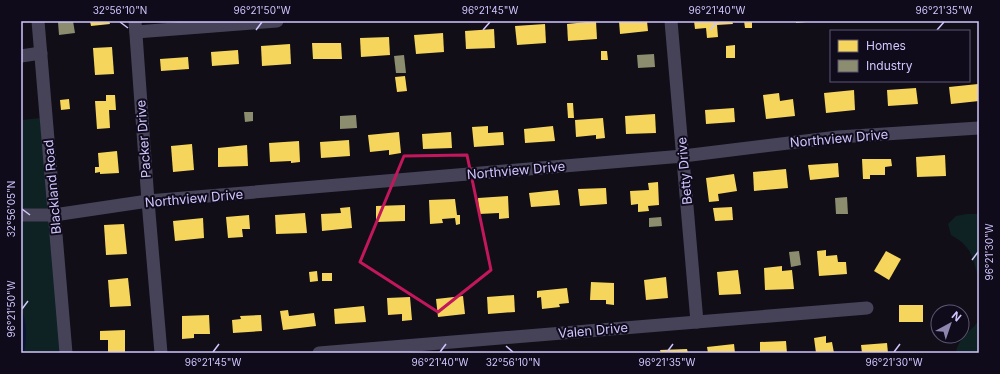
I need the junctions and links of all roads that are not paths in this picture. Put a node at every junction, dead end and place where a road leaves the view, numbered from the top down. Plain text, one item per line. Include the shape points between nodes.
1 (38, 21) edge
2 (277, 21) edge
3 (671, 21) edge
4 (135, 27) edge
5 (41, 54) junction
6 (21, 56) edge
7 (979, 128) edge
8 (683, 156) junction
9 (148, 201) junction
10 (21, 215) edge
11 (54, 215) junction
12 (866, 308) dead end
13 (697, 322) junction
14 (66, 353) edge
15 (161, 353) edge
16 (319, 353) edge

1 - 5 street, Blackland Road
2 - 4 street
3 - 8 street, Betty Drive
4 - 9 street, Packer Drive
5 - 6 street
5 - 11 street, Blackland Road
7 - 8 street, Northview Drive via 838,137
8 - 9 street, Northview Drive
8 - 13 street, Betty Drive
9 - 11 street, Northview Drive
9 - 15 street, Packer Drive
10 - 11 street, Northview Drive
11 - 14 street, Blackland Road
12 - 13 street, Valen Drive
13 - 16 street, Valen Drive

